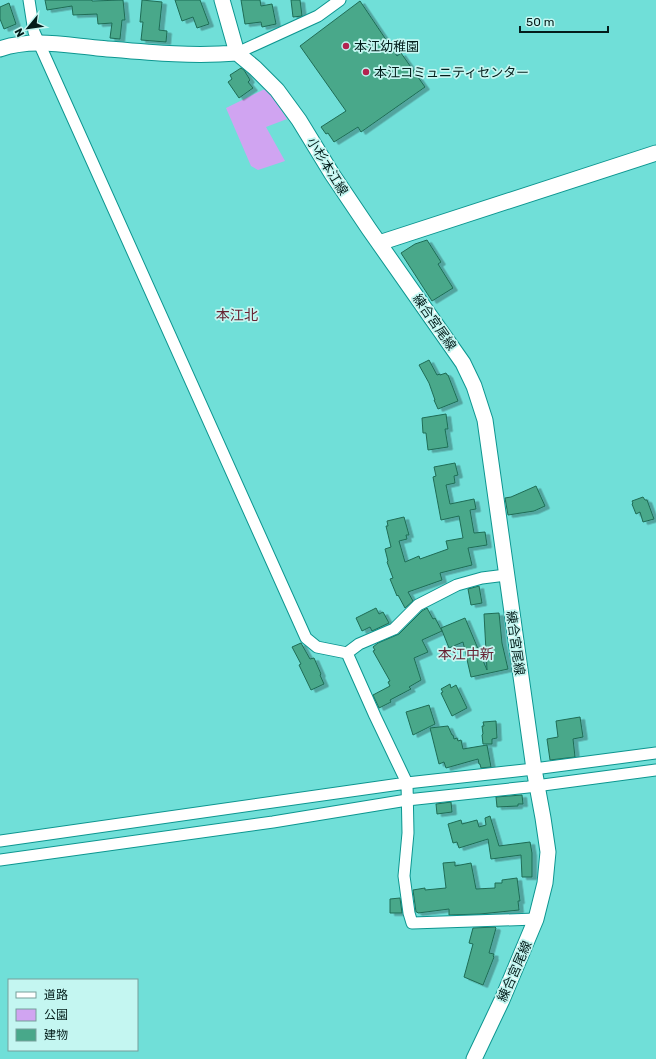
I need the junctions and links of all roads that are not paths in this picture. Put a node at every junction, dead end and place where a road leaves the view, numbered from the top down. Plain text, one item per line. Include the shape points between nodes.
1 (29, 0) edge
2 (222, 0) edge
3 (340, 0) edge
4 (39, 42) junction
5 (0, 49) edge
6 (237, 53) junction
7 (656, 153) edge
8 (379, 243) junction
9 (506, 575) junction
10 (347, 653) junction
11 (656, 753) edge
12 (534, 769) junction
13 (656, 770) edge
14 (407, 782) junction
15 (537, 786) junction
16 (407, 800) junction
17 (0, 841) edge
18 (0, 860) edge
19 (536, 919) junction
20 (474, 1059) edge

1 - 4 street via 34,32
2 - 6 main road
3 - 6 street via 318,16
4 - 5 main road
4 - 6 main road via 186,55
4 - 10 street via 306,638 317,647
6 - 8 main road, 小杉本江線 via 277,90
7 - 8 main road
8 - 9 main road, 練合宮尾線 via 463,363 474,386 485,420
9 - 10 street via 457,585 418,605 394,629 359,644
9 - 12 main road, 練合宮尾線
10 - 14 street
11 - 12 street
12 - 14 street
12 - 15 main road, 練合宮尾線
13 - 15 street
14 - 16 street
14 - 17 street
15 - 16 street
15 - 19 main road, 練合宮尾線 via 548,852 545,883
16 - 18 street via 273,822
16 - 19 street via 408,833 404,876 412,924
19 - 20 main road, 練合宮尾線

